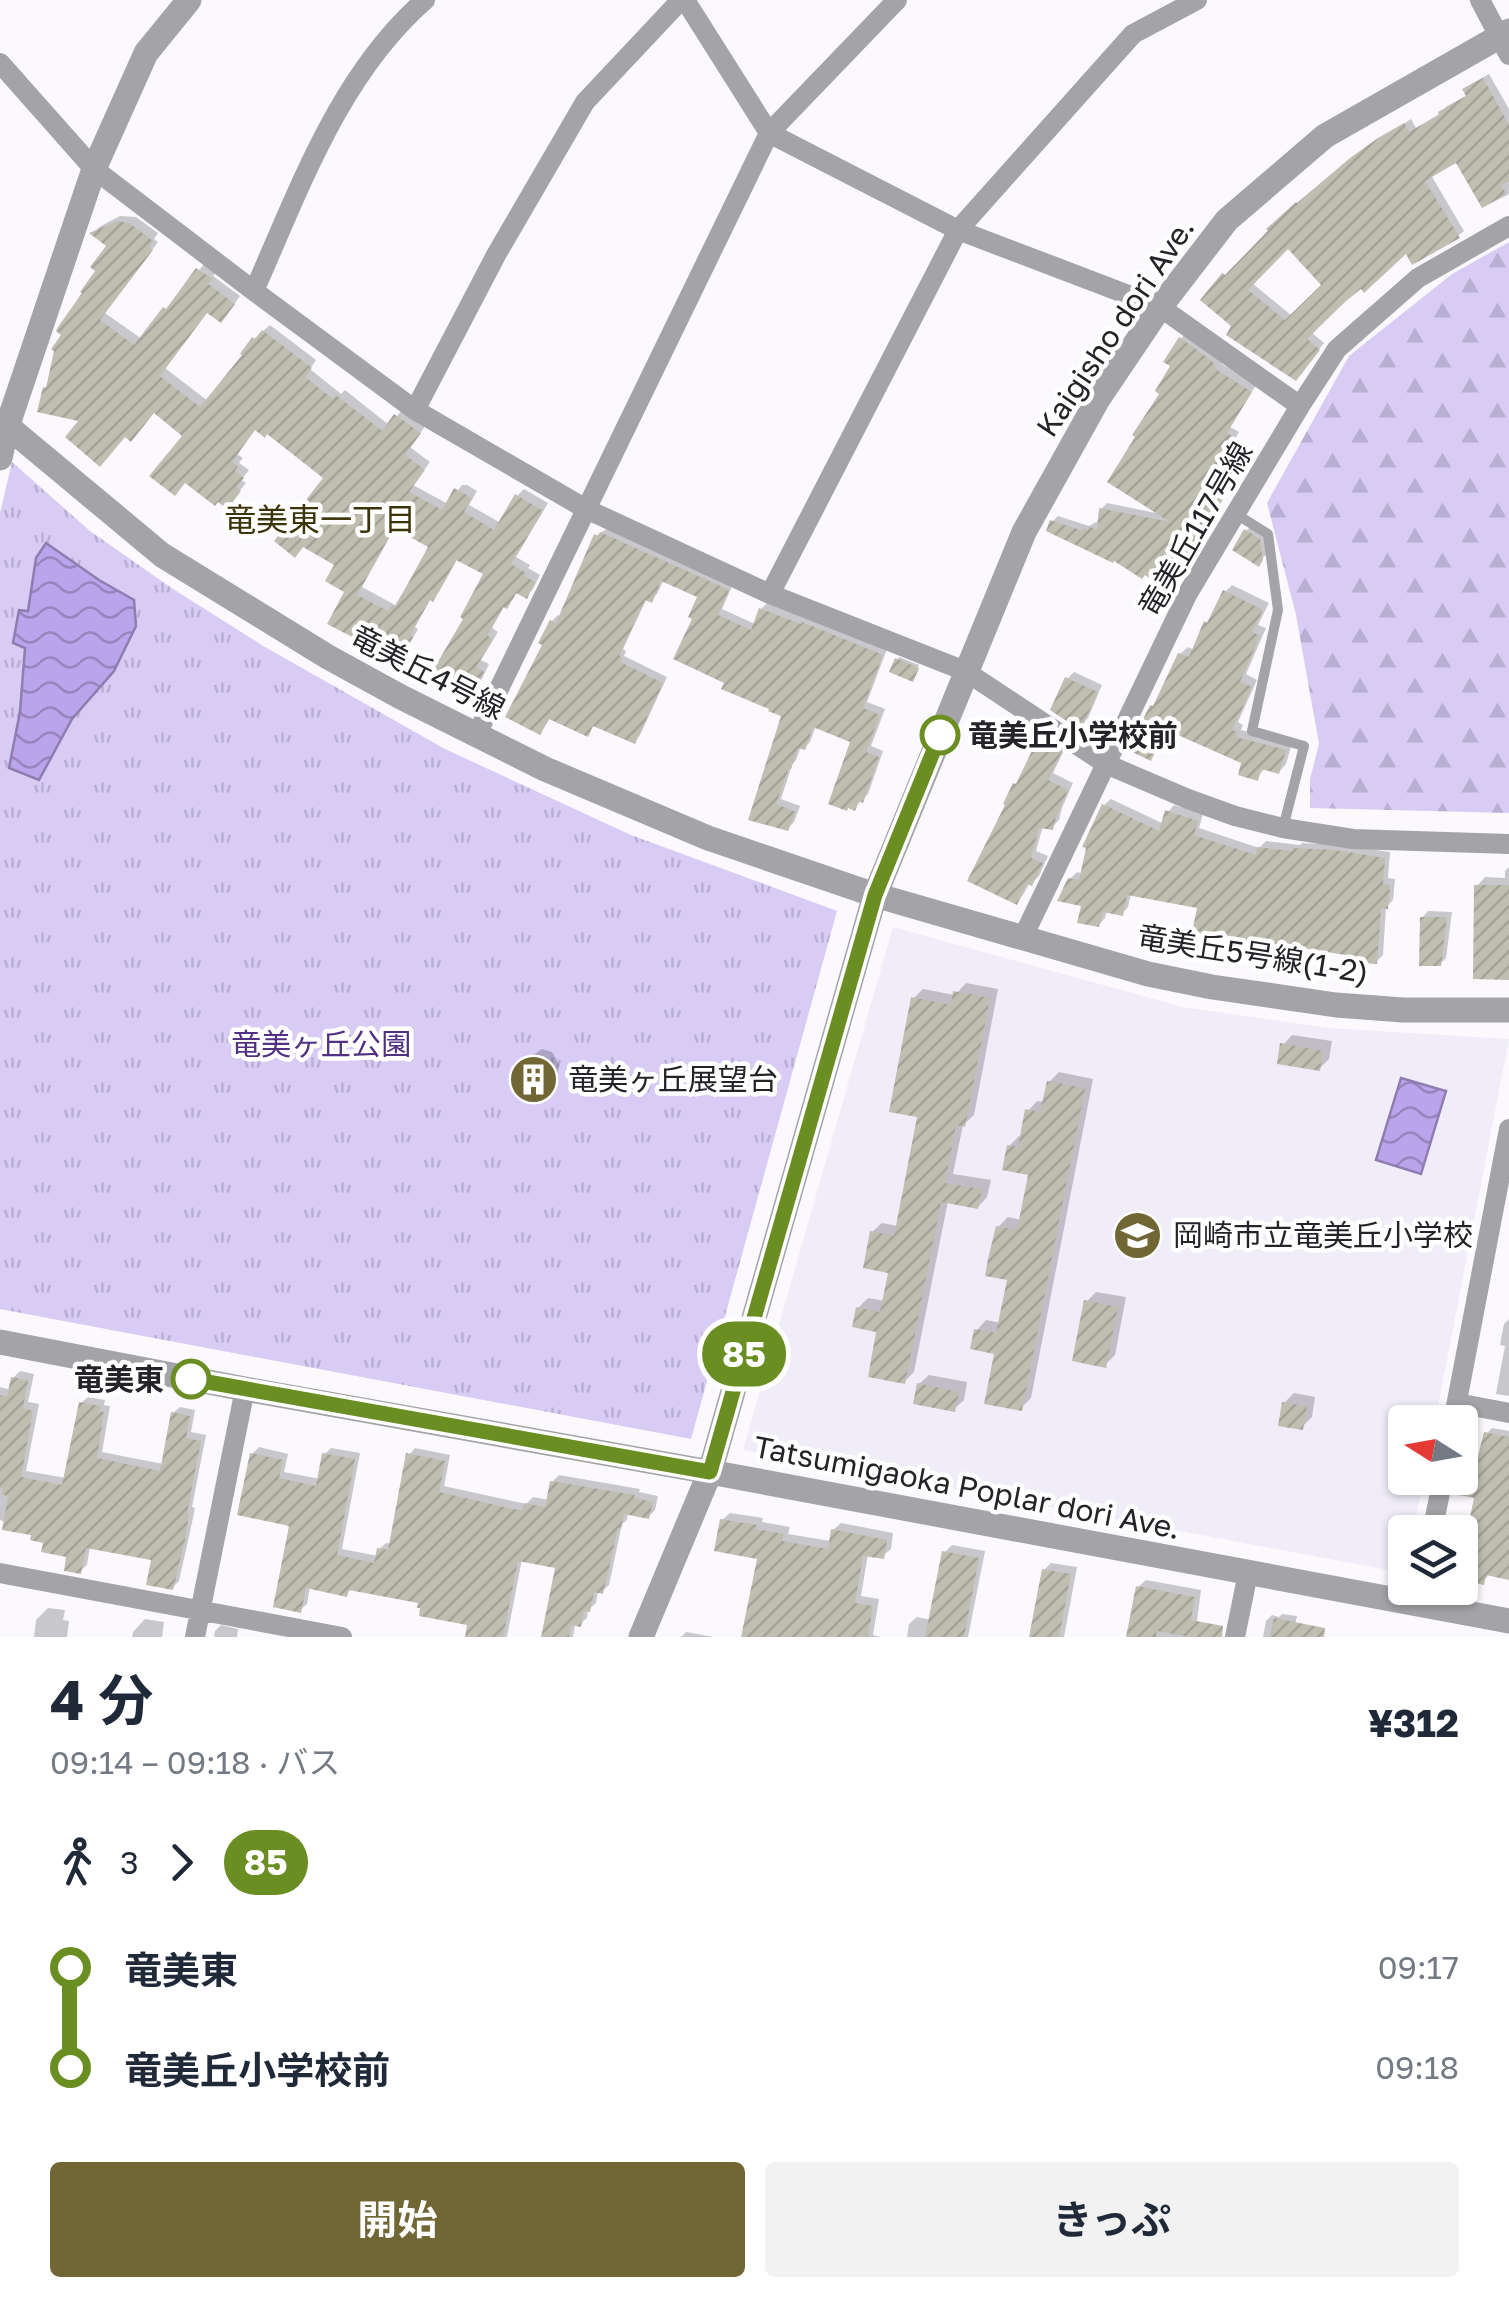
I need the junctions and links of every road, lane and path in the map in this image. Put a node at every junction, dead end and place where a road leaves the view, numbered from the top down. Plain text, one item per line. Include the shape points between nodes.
1 (189, 0) edge
2 (425, 0) edge
3 (683, 0) edge
4 (897, 0) edge
5 (1198, 0) edge
6 (1480, 0) edge
7 (1505, 41) edge
8 (0, 64) edge
9 (770, 134) junction
10 (94, 169) junction
11 (1509, 226) edge
12 (958, 230) junction
13 (254, 291) junction
14 (1160, 307) junction
15 (1300, 406) junction
16 (415, 410) junction
17 (4, 424) edge
18 (0, 458) edge
19 (586, 508) junction
20 (1236, 514) junction
21 (770, 594) junction
22 (965, 671) junction
23 (477, 734) junction
24 (1106, 764) junction
25 (1283, 828) junction
26 (1509, 844) edge
27 (875, 895) junction
28 (1023, 937) junction
29 (1509, 1010) edge
30 (1509, 1128) edge
31 (0, 1342) edge
32 (245, 1389) junction
33 (1457, 1405) edge
34 (1478, 1413) edge
35 (1509, 1413) edge
36 (710, 1472) junction
37 (0, 1573) edge
38 (1248, 1573) junction
39 (1388, 1592) edge
40 (1452, 1605) edge
41 (200, 1611) junction
42 (1509, 1621) edge
43 (194, 1637) edge
44 (342, 1637) edge
45 (641, 1637) edge
46 (1235, 1637) edge

1 - 10 street via 146,52
2 - 13 street via 366,65 320,141
3 - 9 street
3 - 16 street via 585,102
4 - 9 street
5 - 12 street via 1134,34
6 - 7 street
7 - 14 street, Kaigisho dori Ave. via 1324,136 1226,220
8 - 10 street
9 - 12 street
9 - 19 street
10 - 13 street
10 - 17 street
11 - 15 street, 竜美丘117号線 via 1418,278 1337,349
12 - 14 street
12 - 21 street
13 - 16 street
14 - 15 street
14 - 22 street, Kaigisho dori Ave. via 1024,532
15 - 20 street, 竜美丘117号線
16 - 19 street
17 - 18 street
17 - 23 street, 竜美丘4号線 via 162,555 328,657
19 - 21 street
19 - 23 street
20 - 24 street, 竜美丘117号線 via 1188,593
20 - 25 lane via 1268,534 1278,610 1252,731 1304,746
21 - 22 street
22 - 24 street
22 - 27 street, Kaigisho dori Ave.
23 - 27 street, 竜美丘4号線 via 708,838
24 - 25 street via 1188,800
24 - 28 street, 竜美丘117号線
25 - 26 street via 1353,839
27 - 28 street, 竜美丘5号線(1-2)
27 - 36 street, Kaigisho dori Ave.
28 - 29 street, 竜美丘5号線(1-2) via 1228,990 1403,1010
30 - 33 street
31 - 32 street, Tatsumigaoka Poplar dori Ave.
32 - 36 street, Tatsumigaoka Poplar dori Ave.
32 - 41 street
34 - 35 street
36 - 38 street, Tatsumigaoka Poplar dori Ave.
36 - 45 street, Kaigisho dori Ave.
37 - 41 street
38 - 39 street, Tatsumigaoka Poplar dori Ave.
38 - 46 street
40 - 42 street, Tatsumigaoka Poplar dori Ave.
41 - 43 street
41 - 44 street

